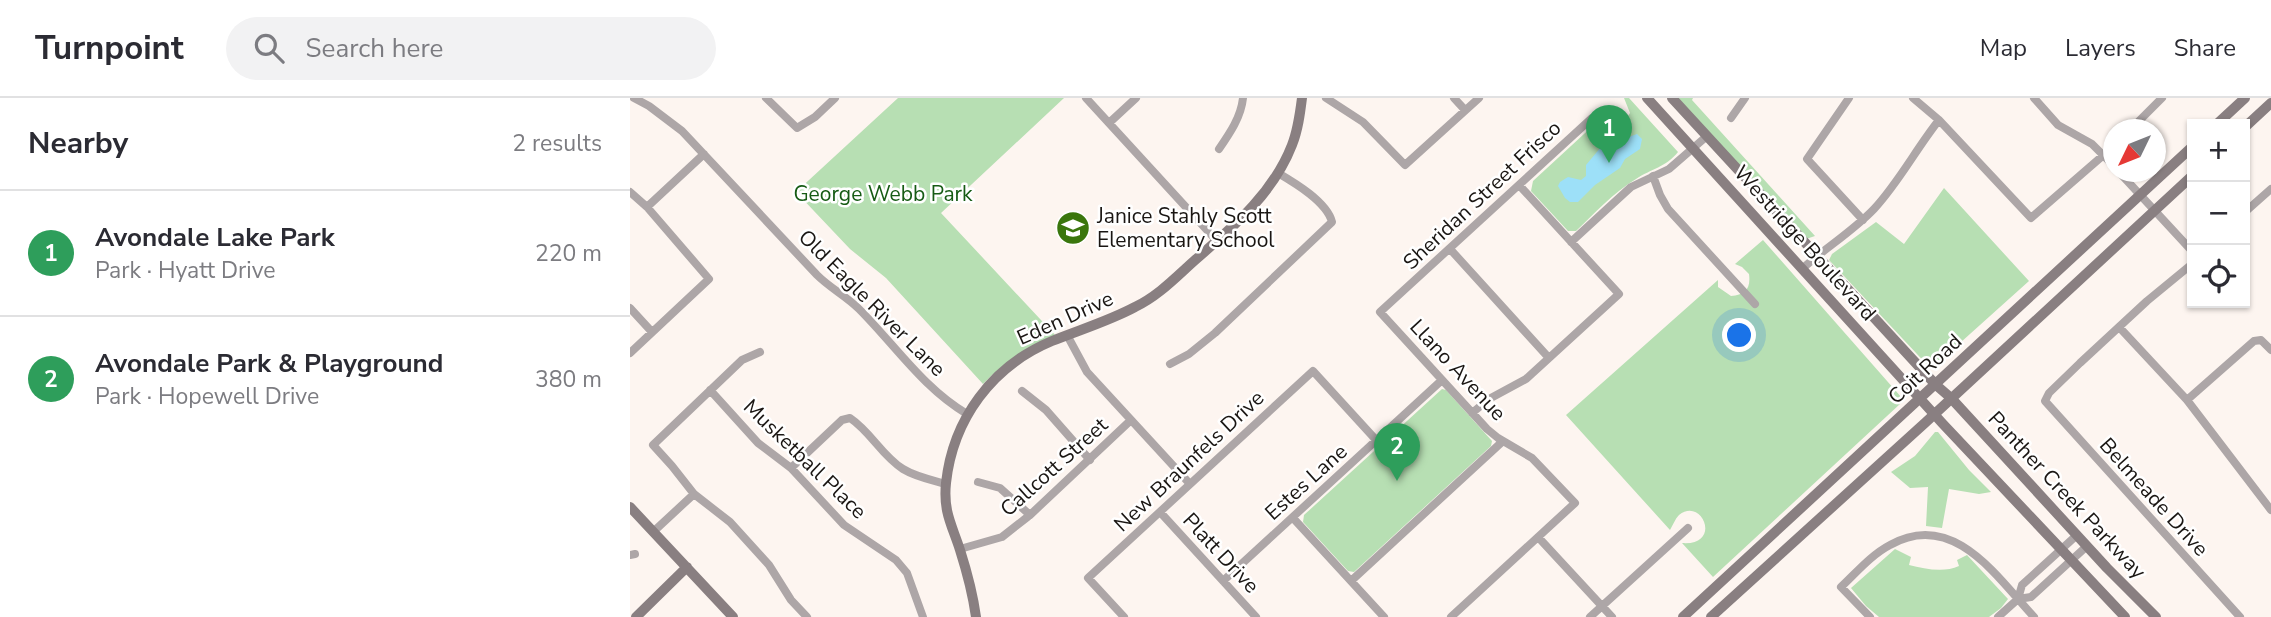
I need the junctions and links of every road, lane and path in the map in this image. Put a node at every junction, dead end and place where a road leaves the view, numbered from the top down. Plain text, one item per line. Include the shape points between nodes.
1 (634, 98) edge
2 (766, 98) edge
3 (835, 98) edge
4 (1086, 98) edge
5 (1136, 98) edge
6 (1243, 98) edge
7 (1302, 98) edge
8 (1326, 98) edge
9 (1454, 98) edge
10 (1479, 98) edge
11 (1647, 98) edge
12 (1672, 98) edge
13 (1745, 98) edge
14 (1849, 98) edge
15 (1913, 98) edge
16 (2034, 98) edge
17 (2146, 98) edge
18 (2162, 98) edge
19 (2245, 98) edge
20 (2271, 103) edge
21 (2153, 106) junction
22 (1465, 110) junction
23 (1612, 112) dead end
24 (1731, 118) dead end
25 (2141, 119) edge
26 (2222, 119) edge
27 (1939, 120) junction
28 (2250, 122) edge
29 (1109, 123) junction
30 (1707, 136) junction
31 (1219, 149) dead end
32 (1693, 149) junction
33 (2187, 152) edge
34 (704, 154) junction
35 (2103, 155) edge
36 (2103, 157) edge
37 (1278, 173) junction
38 (1653, 176) junction
39 (2187, 181) edge
40 (2128, 182) edge
41 (1519, 185) junction
42 (2271, 189) edge
43 (630, 192) edge
44 (2140, 195) junction
45 (647, 207) junction
46 (2250, 208) edge
47 (2155, 211) junction
48 (1863, 220) junction
49 (1217, 241) junction
50 (1571, 242) junction
51 (2187, 246) edge
52 (1450, 249) junction
53 (1816, 255) junction
54 (2187, 268) edge
55 (1802, 269) junction
56 (1755, 304) dead end
57 (630, 308) edge
58 (1380, 312) joint
59 (2119, 327) junction
60 (652, 332) junction
61 (1067, 335) junction
62 (2271, 350) edge
63 (760, 352) dead end
64 (630, 353) edge
65 (1549, 358) junction
66 (1170, 364) dead end
67 (1443, 380) junction
68 (1936, 385) junction
69 (710, 390) junction
70 (1022, 391) dead end
71 (1951, 398) junction
72 (1921, 399) junction
73 (2187, 400) junction
74 (1472, 413) junction
75 (967, 414) junction
76 (1934, 414) junction
77 (1131, 420) junction
78 (1377, 440) junction
79 (1503, 442) junction
80 (1090, 460) junction
81 (791, 468) junction
82 (978, 482) dead end
83 (946, 484) junction
84 (1190, 484) junction
85 (694, 494) junction
86 (630, 506) edge
87 (2271, 510) edge
88 (1160, 512) junction
89 (1030, 515) junction
90 (1293, 518) junction
91 (1688, 528) dead end
92 (653, 531) junction
93 (2077, 535) junction
94 (1538, 537) junction
95 (2087, 546) junction
96 (960, 549) junction
97 (2060, 550) junction
98 (2071, 561) junction
99 (687, 567) junction
100 (1223, 581) junction
101 (1351, 581) junction
102 (2018, 600) junction
103 (1602, 606) junction
104 (636, 617) edge
105 (733, 617) edge
106 (807, 617) edge
107 (923, 617) edge
108 (976, 617) edge
109 (1124, 617) edge
110 (1256, 617) edge
111 (1384, 617) edge
112 (1451, 617) edge
113 (1590, 617) edge
114 (1612, 617) edge
115 (1683, 617) edge
116 (1711, 617) edge
117 (1870, 617) edge
118 (1998, 617) edge
119 (2034, 617) edge
120 (2125, 617) edge
121 (2156, 617) edge
122 (2240, 617) edge

1 - 34 street, Old Eagle River Lane via 682,131
2 - 3 street via 797,128
4 - 29 street
5 - 29 street
6 - 31 street via 1234,127
7 - 37 main road, Eden Drive via 1293,144
8 - 22 street via 1363,122 1405,166
9 - 22 street
10 - 22 street
11 - 32 main road, Westridge Boulevard
12 - 30 main road, Westridge Boulevard
13 - 24 street
14 - 48 street via 1808,159
15 - 27 street
16 - 35 street via 2058,125
17 - 21 street
18 - 21 street
19 - 26 main road
20 - 28 main road
21 - 25 street
23 - 41 street, Sheridan Street Frisco via 1592,118
27 - 36 street via 2031,218
27 - 48 street via 1888,193
29 - 49 street
30 - 32 street
30 - 53 main road, Westridge Boulevard
32 - 38 street
32 - 55 main road, Westridge Boulevard
33 - 44 main road, Coit Road
34 - 45 street
34 - 75 street, Old Eagle River Lane via 830,288 857,307 942,397
37 - 49 main road, Eden Drive via 1254,207
37 - 66 street via 1325,209 1332,222 1215,332
38 - 50 street via 1626,191
38 - 56 street via 1668,208
39 - 47 main road, Coit Road
40 - 44 street
41 - 50 street
41 - 52 street, Sheridan Street Frisco
42 - 46 street
43 - 45 street
44 - 47 street
44 - 68 main road, Coit Road
45 - 60 street via 709,279
47 - 51 street
47 - 71 main road, Coit Road
48 - 53 street
49 - 61 main road, Eden Drive via 1148,300
50 - 65 street via 1619,294
52 - 58 street, Sheridan Street Frisco
52 - 65 street
53 - 55 street
53 - 68 main road, Westridge Boulevard
54 - 59 street
55 - 72 main road, Westridge Boulevard
57 - 60 street
58 - 67 street, Llano Avenue
59 - 73 street
59 - 122 street, Belmeade Drive via 2045,404
60 - 64 street
61 - 75 main road, Eden Drive via 1005,370
61 - 77 street via 1087,372
62 - 73 street via 2259,340 2253,341
63 - 69 street via 742,360
65 - 74 street via 1521,383
67 - 74 street, Llano Avenue
67 - 78 street, Estes Lane
68 - 71 main road, Westridge Boulevard
68 - 72 main road, Coit Road
69 - 81 street, Musketball Place via 758,443
69 - 85 street via 653,445
70 - 80 street via 1046,410
71 - 76 main road, Coit Road
71 - 93 main road, Panther Creek Parkway
72 - 76 main road, Westridge Boulevard
72 - 115 main road, Coit Road
73 - 87 street
74 - 79 street, Llano Avenue
75 - 83 main road, Eden Drive
76 - 97 main road, Panther Creek Parkway
76 - 116 main road, Coit Road
77 - 80 street, Callcott Street
77 - 84 street
78 - 84 street, New Braunfels Drive via 1313,371
78 - 90 street, Estes Lane
79 - 94 street, Llano Avenue via 1535,461 1575,503
79 - 101 street
80 - 89 street, Callcott Street
81 - 83 street via 842,420 850,418 902,468
81 - 107 street, Musketball Place via 844,525 896,559
82 - 89 street via 1000,488
83 - 96 main road, Eden Drive via 947,519
84 - 88 street, New Braunfels Drive
85 - 92 street
85 - 106 street via 746,539
86 - 92 main road
88 - 100 street, Platt Drive
88 - 109 street, New Braunfels Drive via 1088,578
89 - 96 street, Callcott Street via 1002,537
90 - 100 street, Estes Lane
90 - 101 street
91 - 103 street
92 - 99 main road
93 - 95 main road, Panther Creek Parkway
93 - 97 street
94 - 103 street
94 - 112 street
95 - 98 street
95 - 121 main road, Panther Creek Parkway
96 - 108 main road, Eden Drive
97 - 98 main road, Panther Creek Parkway
97 - 102 street via 2022,586
98 - 102 street via 2031,597
98 - 120 main road, Panther Creek Parkway
99 - 104 main road
99 - 105 main road
100 - 110 street, Platt Drive
101 - 111 street
102 - 117 street via 1970,550 1929,535 1888,546 1841,587
102 - 118 street
102 - 119 street
103 - 113 street
103 - 114 street

